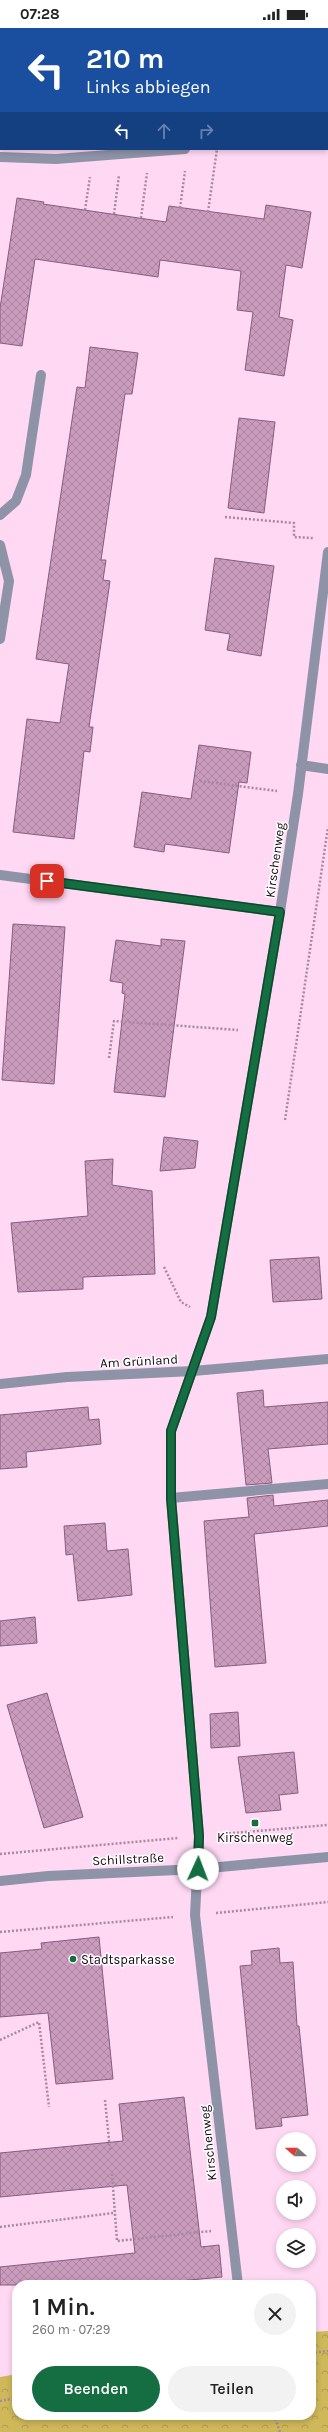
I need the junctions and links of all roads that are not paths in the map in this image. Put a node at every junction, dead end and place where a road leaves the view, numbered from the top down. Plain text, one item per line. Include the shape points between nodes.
1 (173, 150) edge
2 (0, 157) edge
3 (41, 375) dead end
4 (0, 515) edge
5 (0, 545) edge
6 (328, 552) edge
7 (0, 639) edge
8 (301, 765) junction
9 (328, 769) edge
10 (0, 875) edge
11 (280, 912) junction
12 (328, 1359) edge
13 (193, 1371) junction
14 (0, 1384) edge
15 (328, 1484) edge
16 (171, 1498) junction
17 (328, 1858) edge
18 (198, 1869) junction
19 (0, 1881) edge
20 (237, 2280) edge

1 - 2 street via 56,159
3 - 4 street via 26,475 16,501
5 - 7 street via 9,581
6 - 8 street, Kirschenweg
8 - 9 street
8 - 11 street, Kirschenweg
10 - 11 street
11 - 13 street, Kirschenweg via 211,1317
12 - 13 street, Am Grünland
13 - 14 street, Am Grünland via 67,1377
13 - 16 street, Kirschenweg via 171,1431
15 - 16 street
16 - 18 street, Kirschenweg via 199,1836
17 - 18 street, Schillstraße
18 - 19 street, Schillstraße
18 - 20 street, Kirschenweg via 195,1914

